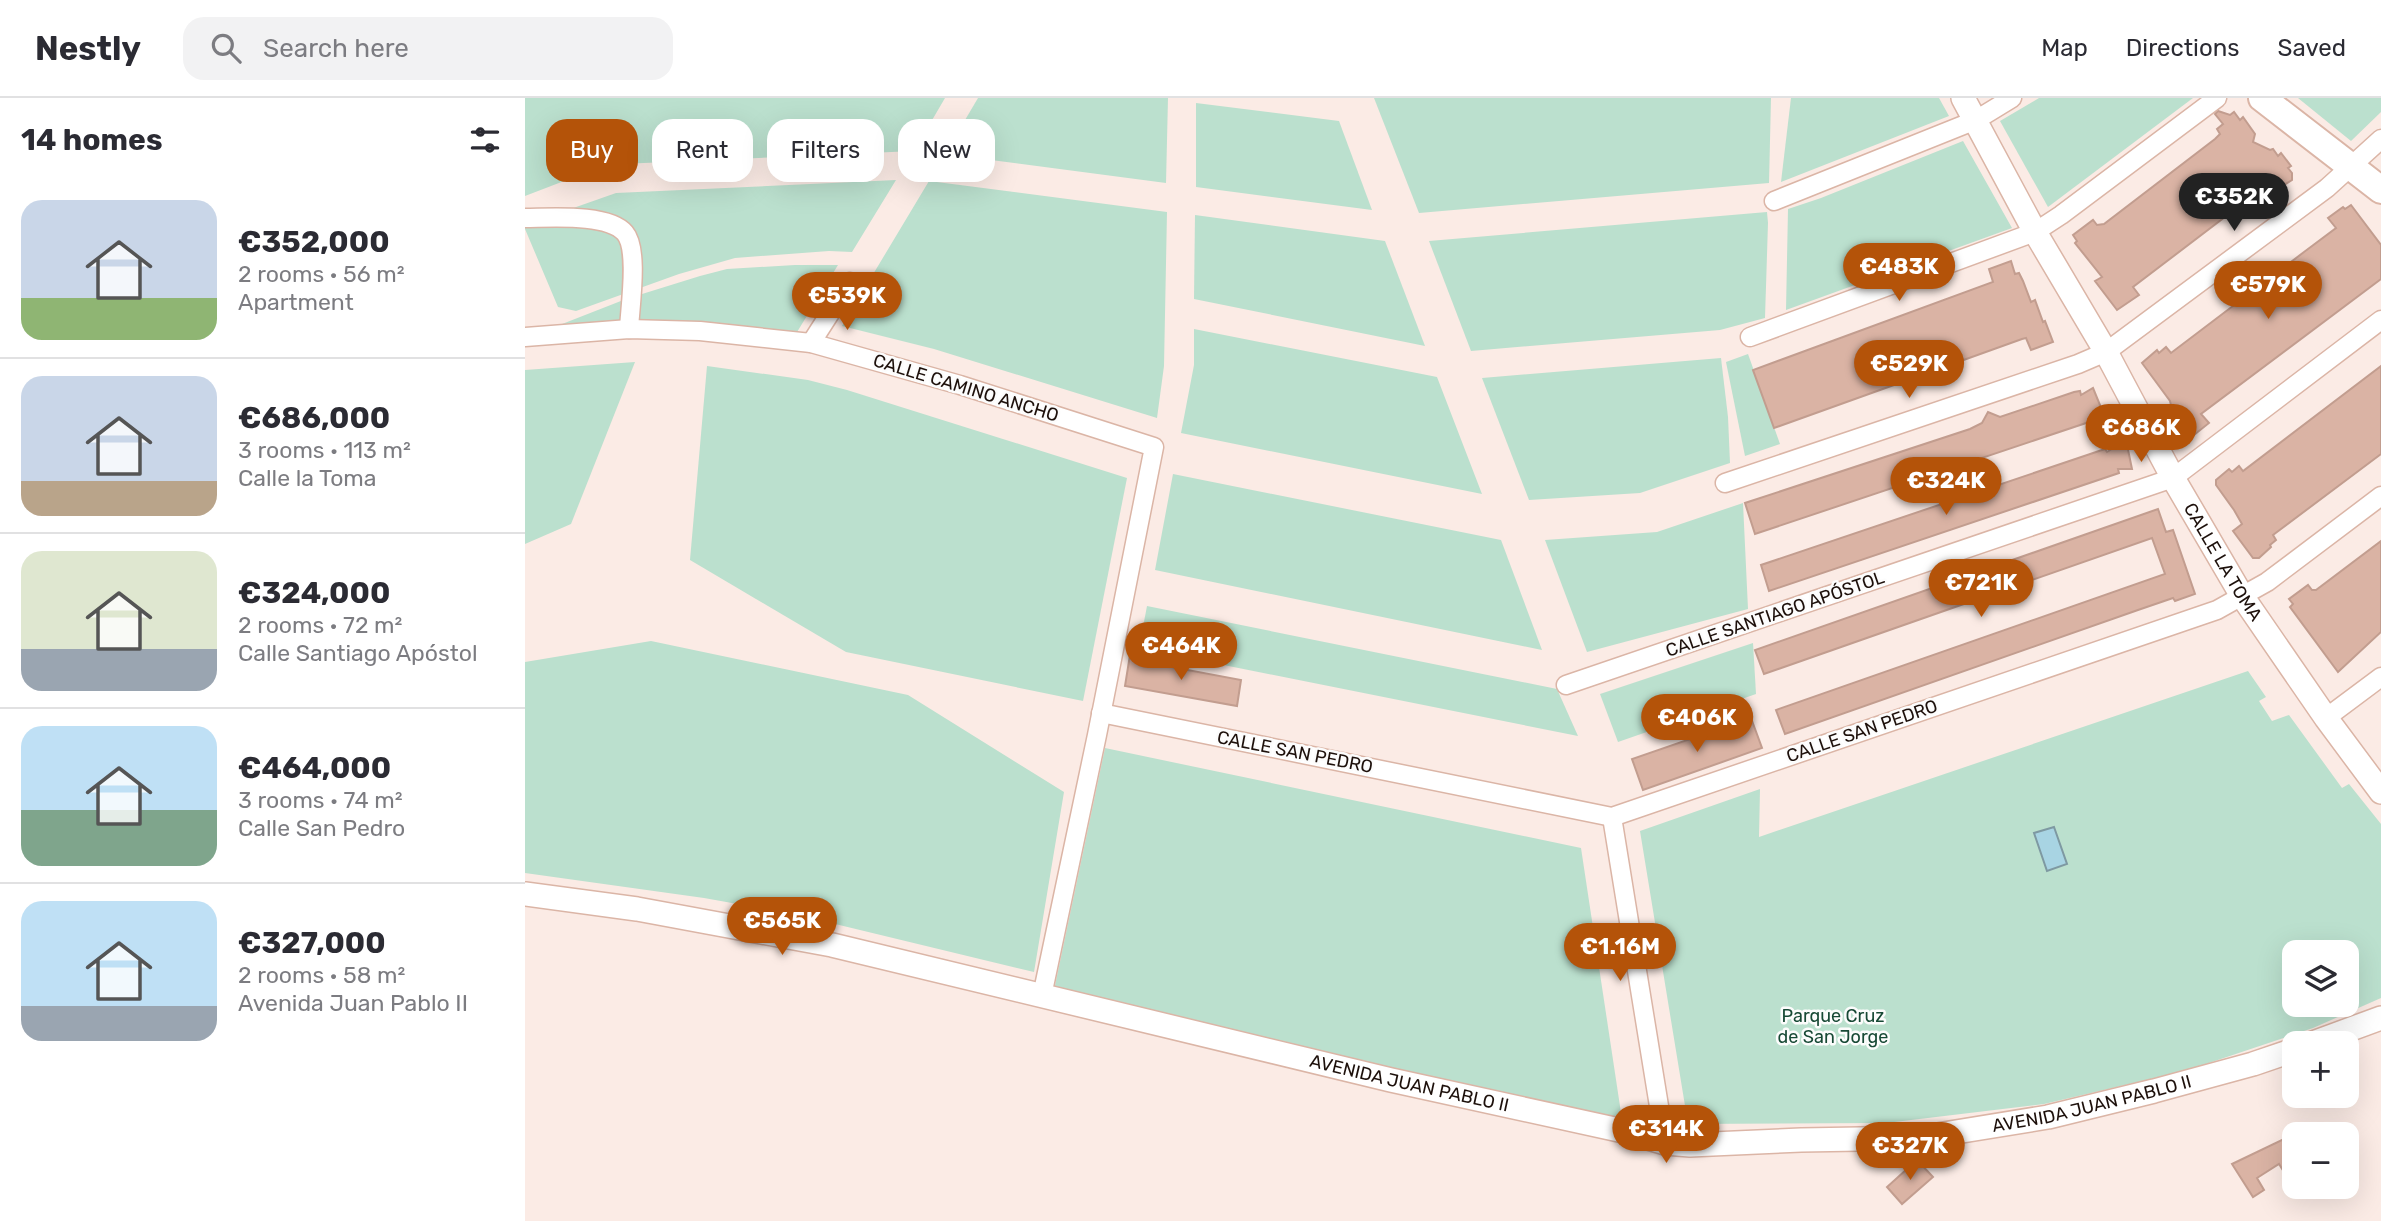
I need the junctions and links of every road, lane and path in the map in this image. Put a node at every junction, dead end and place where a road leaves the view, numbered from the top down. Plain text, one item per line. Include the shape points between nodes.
1 (1962, 98) edge
2 (2012, 98) edge
3 (2217, 98) edge
4 (2262, 98) edge
5 (1976, 120) junction
6 (2381, 139) edge
7 (2350, 167) junction
8 (2381, 190) edge
9 (1774, 201) dead end
10 (525, 218) edge
11 (2035, 232) junction
12 (850, 282) dead end
13 (2381, 320) edge
14 (629, 329) junction
15 (525, 337) edge
16 (1750, 337) dead end
17 (811, 343) junction
18 (2106, 352) junction
19 (2173, 478) junction
20 (1725, 483) dead end
21 (2381, 496) edge
22 (2242, 596) junction
23 (2381, 677) edge
24 (1566, 685) dead end
25 (1101, 713) junction
26 (2326, 718) junction
27 (2381, 792) edge
28 (1612, 817) junction
29 (525, 894) edge
30 (1042, 996) junction
31 (2381, 1018) edge
32 (2346, 1031) edge
33 (2282, 1054) edge
34 (1665, 1143) junction

1 - 5 street, CALLE LA TOMA
2 - 5 street
3 - 11 street
4 - 7 main road
5 - 9 street
5 - 11 street, CALLE LA TOMA
6 - 7 street
7 - 8 main road
7 - 18 street
10 - 14 street via 592,220 625,232 632,265
11 - 16 street
11 - 18 street, CALLE LA TOMA
12 - 17 street
13 - 19 street, CALLE SANTIAGO APÓSTOL
14 - 15 street, CALLE CAMINO ANCHO
14 - 17 street, CALLE CAMINO ANCHO
17 - 25 street, CALLE CAMINO ANCHO via 1154,447
18 - 19 street, CALLE LA TOMA
18 - 20 street
19 - 22 street, CALLE LA TOMA
19 - 24 street, CALLE SANTIAGO APÓSTOL
21 - 22 street, CALLE SAN PEDRO
22 - 26 street, CALLE LA TOMA
22 - 28 street, CALLE SAN PEDRO via 2217,610
23 - 26 street
25 - 28 street, CALLE SAN PEDRO
25 - 30 street
26 - 27 street, CALLE LA TOMA
28 - 34 street
29 - 30 street, AVENIDA JUAN PABLO II via 819,942
30 - 34 street, AVENIDA JUAN PABLO II
31 - 32 street
33 - 34 street, AVENIDA JUAN PABLO II via 2048,1117 1919,1138

